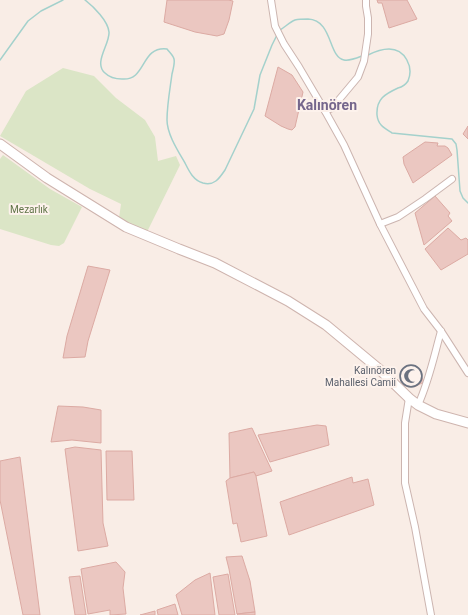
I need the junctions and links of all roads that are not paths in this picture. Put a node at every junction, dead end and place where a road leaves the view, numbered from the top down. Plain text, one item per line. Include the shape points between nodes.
1 (271, 0) edge
2 (366, 0) edge
3 (325, 111) junction
4 (0, 144) edge
5 (452, 179) dead end
6 (380, 224) junction
7 (441, 331) junction
8 (468, 373) edge
9 (409, 398) junction
10 (418, 405) junction
11 (468, 423) edge
12 (431, 615) edge

1 - 3 street via 275,26
2 - 3 street via 368,34 364,61 358,77 332,108
3 - 6 street via 344,145
4 - 9 street via 47,178 126,227 215,263 288,301 326,325 380,368
5 - 6 street via 398,217
6 - 7 street via 424,309
7 - 8 street
7 - 10 street via 432,367
9 - 10 street
9 - 12 street via 405,423 405,483
10 - 11 street via 436,414

